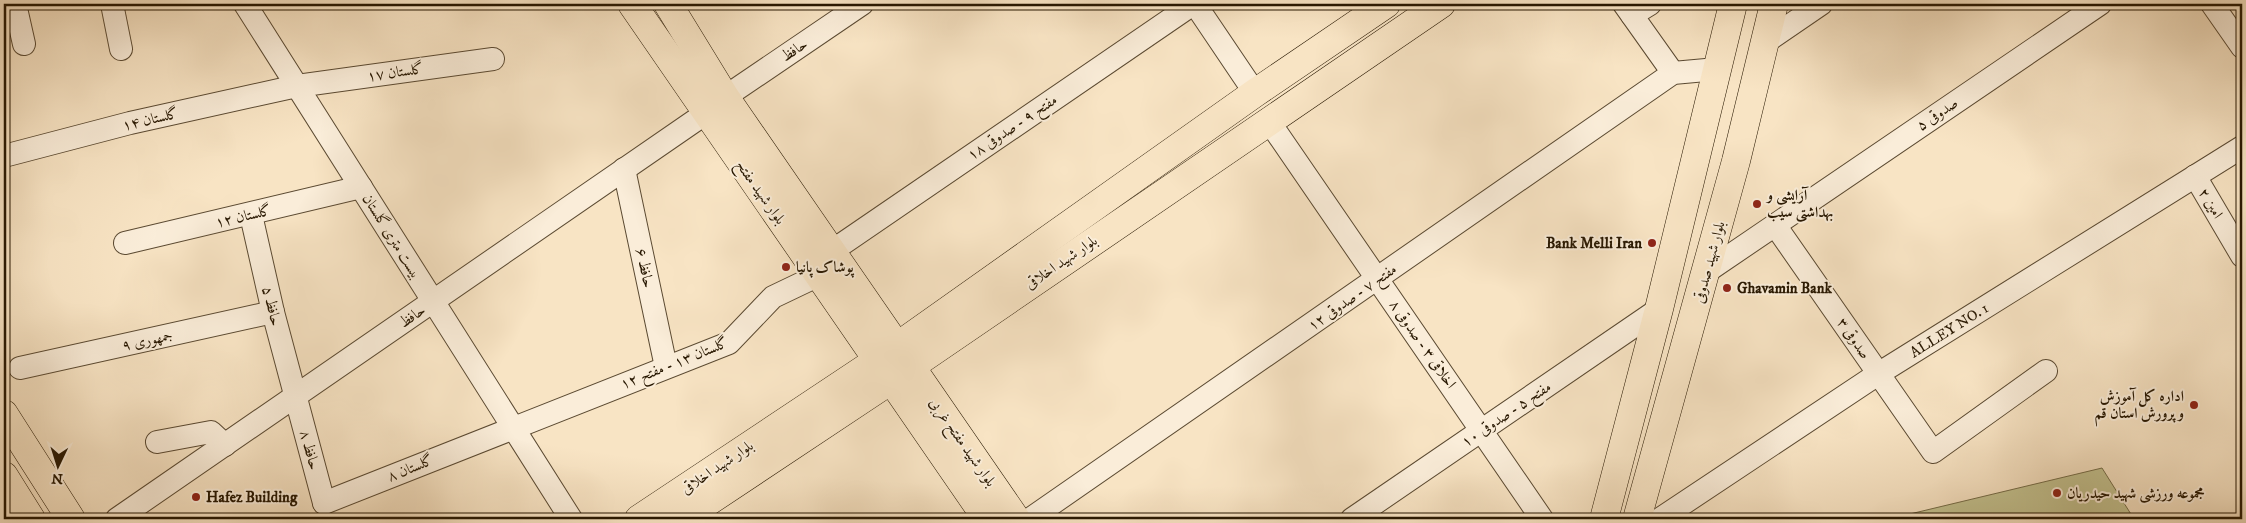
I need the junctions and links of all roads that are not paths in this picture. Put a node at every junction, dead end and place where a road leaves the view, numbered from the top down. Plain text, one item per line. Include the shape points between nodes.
1 (16, 4) edge
2 (112, 4) edge
3 (245, 4) edge
4 (632, 4) edge
5 (668, 4) edge
6 (862, 4) edge
7 (1194, 4) edge
8 (1386, 4) edge
9 (1440, 4) edge
10 (1733, 4) edge
11 (1774, 4) edge
12 (1821, 4) edge
13 (2100, 4) edge
14 (2212, 4) edge
15 (1636, 8) edge
16 (1764, 43) junction
17 (24, 44) dead end
18 (2242, 47) edge
19 (121, 49) dead end
20 (493, 59) dead end
21 (1717, 69) junction
22 (1673, 73) junction
23 (297, 86) junction
24 (1255, 93) junction
25 (716, 105) junction
26 (1268, 120) junction
27 (2242, 147) edge
28 (4, 156) edge
29 (624, 169) junction
30 (2195, 176) junction
31 (361, 187) junction
32 (251, 214) junction
33 (1774, 224) junction
34 (125, 243) dead end
35 (832, 251) junction
36 (2242, 256) edge
37 (1706, 272) junction
38 (819, 275) junction
39 (1378, 279) junction
40 (433, 301) junction
41 (1659, 309) junction
42 (274, 312) junction
43 (868, 325) junction
44 (894, 363) junction
45 (666, 367) junction
46 (20, 368) dead end
47 (2046, 371) dead end
48 (1878, 374) junction
49 (295, 396) junction
50 (920, 401) junction
51 (4, 414) edge
52 (513, 427) junction
53 (1482, 430) junction
54 (157, 442) dead end
55 (225, 445) junction
56 (4, 476) edge
57 (321, 511) edge
58 (20, 514) edge
59 (71, 519) edge
60 (117, 519) edge
61 (571, 519) edge
62 (639, 519) edge
63 (682, 519) edge
64 (987, 519) edge
65 (1016, 519) edge
66 (1030, 519) edge
67 (1352, 519) edge
68 (1542, 519) edge
69 (1604, 519) edge
70 (1637, 519) edge
71 (1660, 519) edge

1 - 17 street
2 - 19 street
3 - 23 street, بیست متری گلستان
4 - 25 main road, بلوار شهید مفتح
5 - 25 main road, بلوار شهید مفتح
6 - 25 street, حافظ
7 - 24 street
7 - 35 street, مفتح ۹ - صدوقی ۱۸
8 - 24 main road, بلوار شهید اخلاقی
9 - 26 main road, بلوار شهید اخلاقی
10 - 21 main road
11 - 16 main road, بلوار شهید صدوقی
12 - 16 street
13 - 33 street, صدوقی ۵
14 - 18 street
15 - 22 street
16 - 37 main road, بلوار شهید صدوقی
20 - 23 street, گلستان ۱۷
21 - 22 street
21 - 41 main road
22 - 39 street, مفتح ۷ - صدوقی ۱۲
23 - 28 street, گلستان ۱۴ via 130,122
23 - 31 street, بیست متری گلستان
24 - 44 main road, بلوار شهید اخلاقی
25 - 29 street, حافظ
25 - 35 main road, بلوار شهید مفتح
25 - 38 main road, بلوار شهید مفتح
26 - 39 street, اخلاقی ۳ - صدوقی ۸
26 - 44 main road, بلوار شهید اخلاقی
27 - 30 street, ALLEY NO. 1
29 - 40 street, حافظ
29 - 45 street, حافظ ۶
30 - 36 street, امین ۲
30 - 48 street, ALLEY NO. 1
31 - 32 street, گلستان ۱۲
31 - 40 street, بیست متری گلستان
32 - 34 street, گلستان ۱۲
32 - 42 street, حافظ ۵
33 - 37 street, صدوقی ۵
33 - 48 street, صدوقی ۳
35 - 43 main road, بلوار شهید مفتح
37 - 70 main road, بلوار شهید صدوقی
38 - 43 main road, بلوار شهید مفتح
38 - 45 street, گلستان ۱۳ - مفتح ۱۲ via 773,297 729,343
39 - 53 street, اخلاقی ۳ - صدوقی ۸
39 - 66 street, مفتح ۷ - صدوقی ۱۲
40 - 49 street, حافظ
40 - 52 street, بیست متری گلستان
41 - 53 street, مفتح ۵ - صدوقی ۱۰
41 - 69 main road
42 - 46 street, جمهوری ۹
42 - 49 street, حافظ ۵
43 - 44 main road, بلوار شهید مفتح
44 - 50 main road, بلوار شهید مفتح غربی
44 - 62 main road, بلوار شهید اخلاقی
44 - 63 main road, بلوار شهید اخلاقی
45 - 52 street, گلستان ۱۳ - مفتح ۱۲
47 - 48 street, صدوقی ۳ via 1933,452
48 - 71 street, ALLEY NO. 1
49 - 55 street, حافظ
49 - 57 street, حافظ ۸
50 - 64 main road, بلوار شهید مفتح غربی
50 - 65 main road, بلوار شهید مفتح غربی
51 - 59 main road
52 - 57 street, گلستان ۸
52 - 61 street, بیست متری گلستان
53 - 67 street, مفتح ۵ - صدوقی ۱۰
53 - 68 street, اخلاقی ۳ - صدوقی ۸
54 - 55 street via 211,432
55 - 60 street, حافظ
56 - 58 main road

